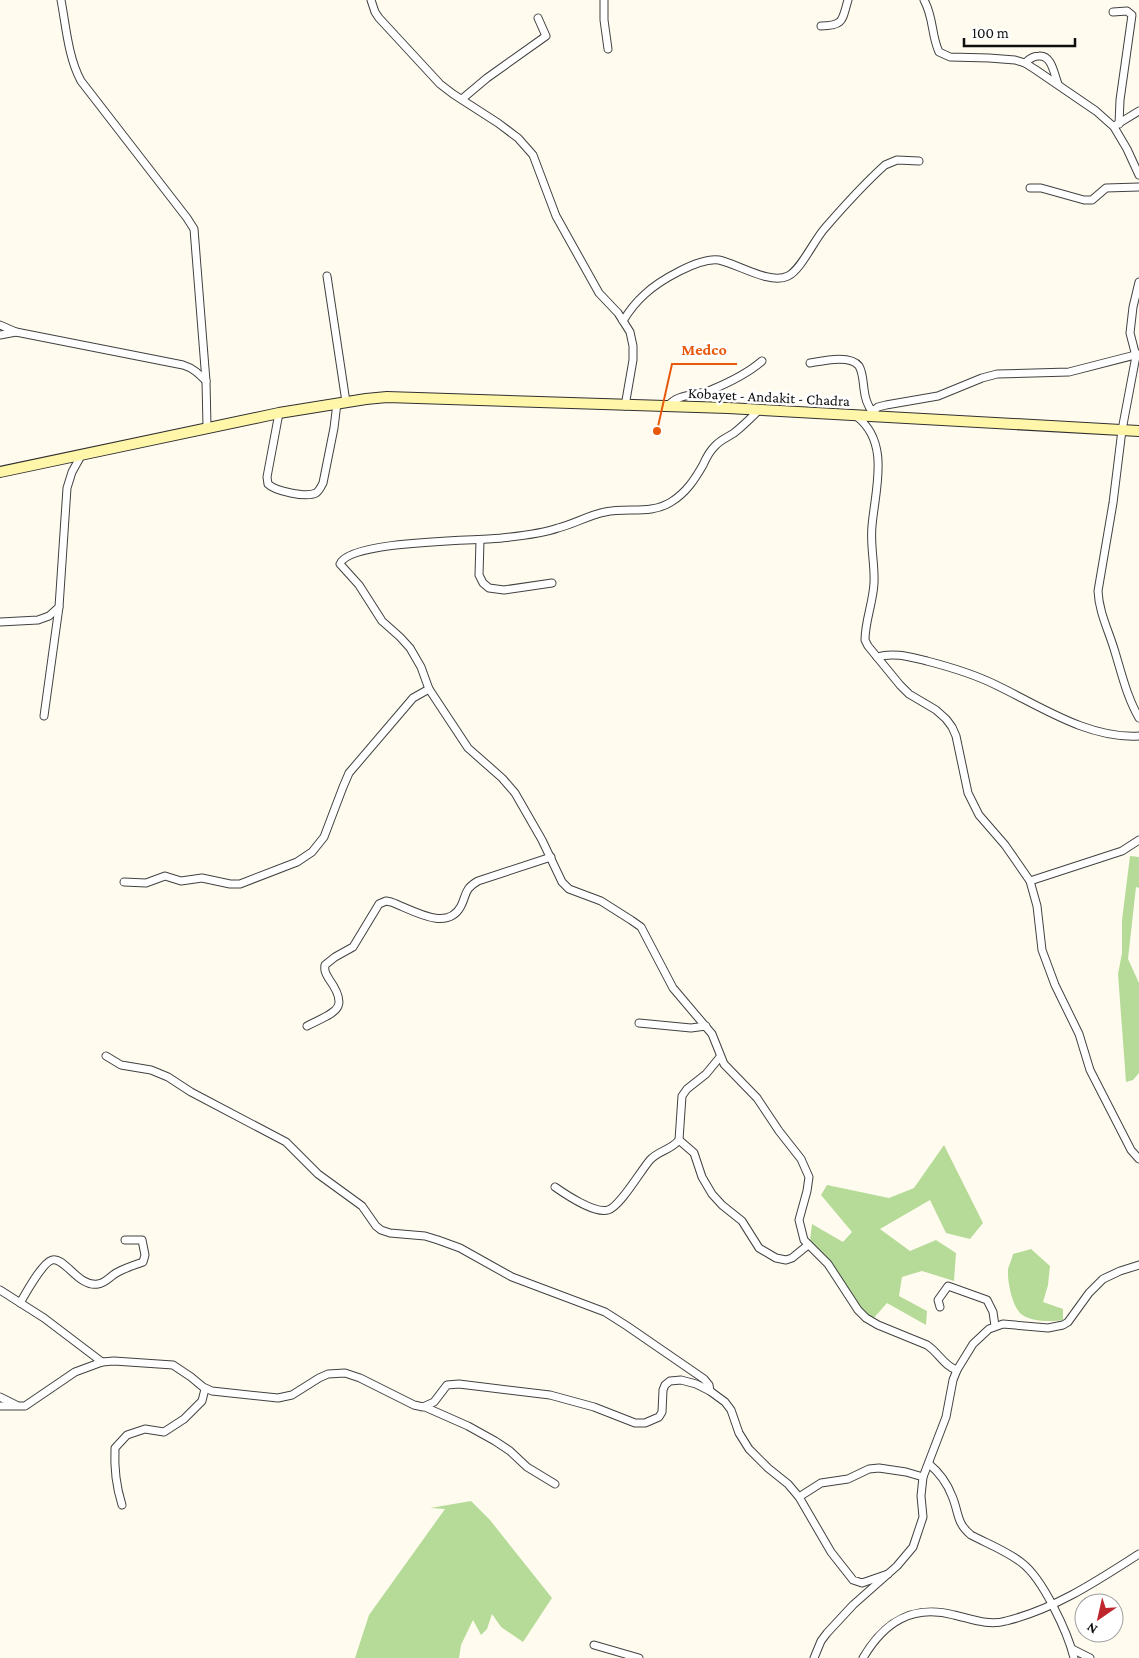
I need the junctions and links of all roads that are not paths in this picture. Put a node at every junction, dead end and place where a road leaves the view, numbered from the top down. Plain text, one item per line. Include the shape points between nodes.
1 (61, 0) edge
2 (371, 0) edge
3 (604, 0) edge
4 (848, 0) edge
5 (924, 0) edge
6 (1113, 12) dead end
7 (538, 18) dead end
8 (821, 26) dead end
9 (608, 49) dead end
10 (1025, 63) junction
11 (1058, 84) junction
12 (462, 99) junction
13 (1139, 111) edge
14 (1116, 125) junction
15 (919, 161) dead end
16 (1137, 166) edge
17 (1139, 175) edge
18 (1139, 187) edge
19 (1030, 188) dead end
20 (327, 276) dead end
21 (1139, 282) edge
22 (624, 321) junction
23 (0, 325) edge
24 (16, 332) junction
25 (0, 335) edge
26 (1137, 355) edge
27 (762, 362) dead end
28 (810, 363) dead end
29 (206, 381) junction
30 (342, 402) junction
31 (625, 406) junction
32 (668, 407) junction
33 (759, 410) junction
34 (279, 413) junction
35 (865, 415) junction
36 (207, 427) junction
37 (1122, 430) junction
38 (1139, 431) edge
39 (82, 454) junction
40 (0, 472) edge
41 (480, 540) junction
42 (552, 583) dead end
43 (59, 607) junction
44 (0, 622) edge
45 (878, 657) junction
46 (429, 689) junction
47 (44, 716) dead end
48 (1139, 718) edge
49 (1139, 736) edge
50 (1139, 840) edge
51 (550, 857) junction
52 (1030, 880) junction
53 (124, 882) dead end
54 (639, 1023) dead end
55 (308, 1026) dead end
56 (706, 1026) junction
57 (106, 1056) dead end
58 (720, 1057) junction
59 (679, 1140) junction
60 (1139, 1159) edge
61 (555, 1187) dead end
62 (125, 1240) dead end
63 (808, 1245) junction
64 (1139, 1265) edge
65 (0, 1290) edge
66 (20, 1303) junction
67 (940, 1307) dead end
68 (995, 1326) junction
69 (102, 1362) junction
70 (958, 1370) junction
71 (205, 1388) junction
72 (710, 1391) junction
73 (0, 1397) edge
74 (0, 1406) edge
75 (19, 1406) junction
76 (425, 1407) junction
77 (929, 1464) junction
78 (923, 1477) junction
79 (555, 1484) dead end
80 (799, 1497) junction
81 (122, 1505) dead end
82 (1139, 1554) edge
83 (888, 1574) junction
84 (1052, 1605) junction
85 (594, 1646) dead end
86 (1072, 1649) junction
87 (639, 1658) edge
88 (814, 1658) edge
89 (863, 1658) edge
90 (1074, 1658) edge
91 (1090, 1658) edge

1 - 29 street via 70,48 81,81 194,229
2 - 12 street via 379,18 440,84
3 - 9 street
4 - 8 street via 838,24
5 - 10 street via 931,15 937,48 942,54
6 - 14 street via 1132,15
7 - 12 street via 546,36
10 - 11 street
10 - 11 street via 1033,57 1047,57
11 - 14 street
12 - 22 street via 518,138 533,155 556,216 599,293
13 - 14 street
14 - 16 street
15 - 22 street via 897,160 885,165 824,229 787,277 774,278 720,260 702,261 652,288
16 - 17 street
18 - 19 street via 1106,188 1092,200
20 - 30 street
21 - 26 street via 1130,333
22 - 31 street via 633,346
23 - 24 street
24 - 25 street
24 - 29 street via 183,365
26 - 35 street via 1069,372 997,374 938,396 886,405
26 - 37 street
27 - 32 street via 708,391 676,399
28 - 35 street via 841,359 856,364 862,374 867,402
29 - 36 street
30 - 31 main road, Kobayet - Andakit - Chadra via 423,397
30 - 34 main road, Kobayet - Andakit - Chadra
30 - 34 street via 323,483 312,494 277,490 268,484
31 - 32 main road, Kobayet - Andakit - Chadra
32 - 33 main road, Kobayet - Andakit - Chadra
33 - 35 main road, Kobayet - Andakit - Chadra
33 - 41 street via 714,446 692,483 663,507 643,511 607,511 556,529
34 - 36 main road, Kobayet - Andakit - Chadra
35 - 37 main road, Kobayet - Andakit - Chadra
35 - 45 street via 878,458 879,473 871,544 873,596 865,634 868,646
36 - 39 main road, Kobayet - Andakit - Chadra
37 - 38 main road, Kobayet - Andakit - Chadra
37 - 48 street via 1099,578 1098,604 1126,692
39 - 40 main road, Kobayet - Andakit - Chadra
39 - 43 street via 67,488
41 - 42 street via 479,575 489,588 504,590
41 - 46 street via 382,546 340,562 382,622 410,648
43 - 44 street via 38,620
43 - 47 street
45 - 49 street via 895,655 957,669 1076,724 1120,736
45 - 52 street via 900,686 936,710 952,727 968,793 978,815
46 - 51 street via 471,752 515,793
46 - 53 street via 413,698 349,773 324,837 305,857 240,884 202,878 181,881 165,876 146,882
50 - 52 street via 1122,850
51 - 55 street via 472,885 461,907 447,918 434,918 391,902 379,904 353,947 325,965 325,974 338,993 338,1007
51 - 56 street via 565,886 602,902 640,927 672,988
52 - 60 street via 1045,958 1079,1034 1090,1070 1131,1150
54 - 56 street via 691,1028
56 - 58 street via 716,1042
57 - 72 street via 121,1065 152,1070 168,1077 286,1142 318,1174 362,1206 381,1230 425,1236 460,1248 512,1277 605,1312 704,1379
58 - 59 street via 682,1096
58 - 63 street via 757,1098 806,1167 809,1176 800,1220 802,1235
59 - 61 street via 652,1158 609,1210 596,1209
59 - 63 street via 694,1153 712,1194 742,1221 760,1248 786,1260
62 - 66 street via 142,1240 143,1262 116,1272 98,1284 87,1283 63,1263 51,1260
63 - 70 street via 828,1264 867,1319 927,1345 950,1367
64 - 68 street via 1103,1280 1063,1325 1048,1328 1010,1323
65 - 66 street
66 - 69 street
67 - 68 street via 938,1300 948,1286 987,1300
68 - 70 street via 973,1344
69 - 71 street via 173,1365
69 - 75 street via 75,1372 25,1406
70 - 77 street
71 - 76 street via 278,1398 292,1395 328,1374 345,1373
71 - 81 street via 202,1401 184,1419 164,1432 145,1429 126,1435 115,1448 114,1466
72 - 76 street via 681,1380 670,1381 663,1390 662,1412 659,1417 645,1423 634,1423 594,1406 550,1395 459,1384 445,1387 434,1402
72 - 80 street via 728,1406 739,1433 753,1454
73 - 75 street
74 - 75 street
76 - 79 street via 495,1441 527,1468
77 - 78 street
77 - 84 street via 944,1480 960,1525 971,1535 1024,1565
78 - 80 street via 869,1469 842,1480 821,1483
78 - 83 street via 923,1517 917,1539 906,1557
80 - 83 street via 831,1552 853,1580 862,1583
82 - 84 street
83 - 88 street via 827,1633
84 - 86 street
84 - 89 street via 999,1623 940,1611 910,1614 886,1628
85 - 87 street
86 - 90 street
86 - 91 street

